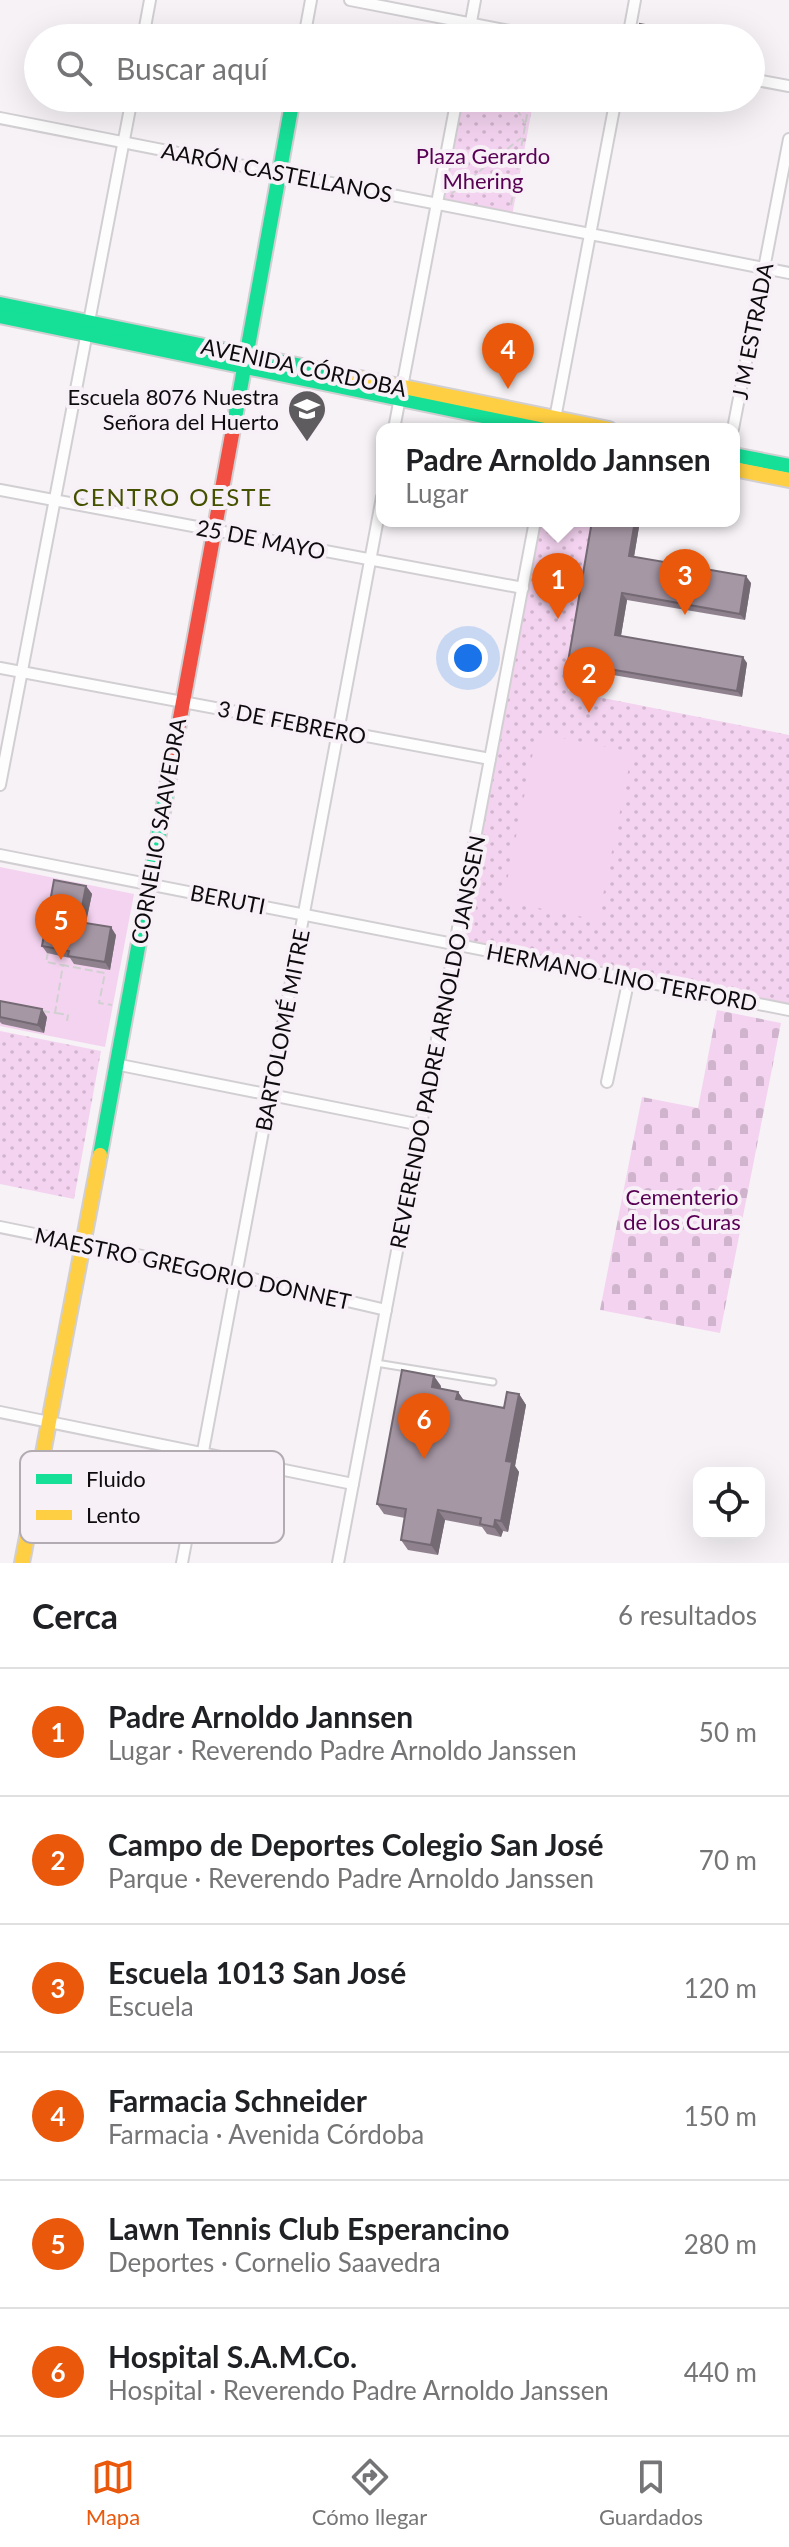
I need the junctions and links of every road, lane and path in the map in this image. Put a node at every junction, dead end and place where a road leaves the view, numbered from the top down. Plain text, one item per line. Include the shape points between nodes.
1 (150, 0) edge
2 (311, 0) edge
3 (350, 0) edge
4 (475, 0) edge
5 (635, 0) edge
6 (471, 22) junction
7 (146, 24) edge
8 (307, 24) edge
9 (480, 24) edge
10 (631, 24) edge
11 (765, 82) edge
12 (789, 86) edge
13 (129, 112) edge
14 (290, 112) edge
15 (455, 112) edge
16 (518, 112) edge
17 (527, 112) edge
18 (613, 112) edge
19 (0, 118) edge
20 (525, 125) junction
21 (523, 136) junction
22 (789, 139) edge
23 (124, 142) junction
24 (279, 172) junction
25 (441, 202) junction
26 (510, 212) dead end
27 (590, 233) junction
28 (765, 268) junction
29 (789, 273) edge
30 (0, 304) edge
31 (0, 316) edge
32 (88, 328) junction
33 (244, 360) junction
34 (400, 393) junction
35 (395, 423) edge
36 (542, 423) edge
37 (551, 423) edge
38 (734, 423) edge
39 (740, 456) edge
40 (789, 466) edge
41 (740, 470) edge
42 (789, 480) edge
43 (0, 490) edge
44 (56, 501) junction
45 (377, 527) edge
46 (534, 527) edge
47 (214, 530) junction
48 (371, 559) junction
49 (523, 588) junction
50 (0, 668) edge
51 (22, 672) junction
52 (182, 702) junction
53 (339, 731) junction
54 (490, 759) junction
55 (0, 785) edge
56 (0, 855) edge
57 (148, 883) junction
58 (305, 914) junction
59 (455, 944) junction
60 (48, 948) edge
61 (63, 965) junction
62 (629, 978) junction
63 (125, 1007) junction
64 (41, 1010) edge
65 (789, 1010) edge
66 (55, 1013) junction
67 (67, 1021) dead end
68 (115, 1064) junction
69 (607, 1082) dead end
70 (270, 1094) junction
71 (421, 1125) junction
72 (0, 1227) edge
73 (84, 1243) junction
74 (236, 1275) junction
75 (386, 1310) junction
76 (376, 1363) junction
77 (493, 1382) dead end
78 (0, 1412) edge
79 (48, 1422) junction
80 (43, 1451) edge
81 (191, 1451) edge
82 (201, 1451) edge
83 (284, 1470) edge
84 (353, 1484) junction
85 (26, 1543) edge
86 (185, 1543) edge
87 (22, 1563) edge
88 (182, 1563) edge
89 (338, 1563) edge

1 - 7 street
2 - 8 street
3 - 6 street
4 - 6 street
5 - 10 street
6 - 9 street
11 - 12 street
13 - 23 street
14 - 24 street, CORNELIO SAAVEDRA
15 - 25 street
16 - 20 path
17 - 20 path
18 - 27 street
19 - 23 street, AARÓN CASTELLANOS
20 - 21 path
21 - 25 path
21 - 26 path
22 - 28 street, J M ESTRADA
23 - 24 street, AARÓN CASTELLANOS
23 - 32 street
24 - 25 street, AARÓN CASTELLANOS
24 - 33 street, CORNELIO SAAVEDRA
25 - 27 street, AARÓN CASTELLANOS
25 - 34 street
27 - 28 street, AARÓN CASTELLANOS
27 - 37 street
28 - 29 street, AARÓN CASTELLANOS
28 - 38 street, J M ESTRADA
30 - 32 street, AVENIDA CÓRDOBA
31 - 32 street, AVENIDA CÓRDOBA
32 - 33 street, AVENIDA CÓRDOBA
32 - 44 street
33 - 34 street, AVENIDA CÓRDOBA
33 - 47 street, CORNELIO SAAVEDRA
34 - 35 street
34 - 36 street, AVENIDA CÓRDOBA
39 - 40 street
41 - 42 street
43 - 44 street, 25 DE MAYO
44 - 47 street, 25 DE MAYO
44 - 51 street
45 - 48 street, BARTOLOMÉ MITRE
46 - 49 street, REVERENDO PADRE ARNOLDO JANSSEN
47 - 48 street, 25 DE MAYO
47 - 52 street, CORNELIO SAAVEDRA
48 - 49 street, 25 DE MAYO
48 - 53 street, BARTOLOMÉ MITRE
49 - 54 street, REVERENDO PADRE ARNOLDO JANSSEN
50 - 51 street, 3 DE FEBRERO
51 - 52 street, 3 DE FEBRERO
51 - 55 street
52 - 53 street, 3 DE FEBRERO
52 - 57 street, CORNELIO SAAVEDRA
53 - 54 street, 3 DE FEBRERO
53 - 58 street, BARTOLOMÉ MITRE
54 - 59 street, REVERENDO PADRE ARNOLDO JANSSEN
56 - 57 street, BERUTI
57 - 58 street, BERUTI
57 - 63 street, CORNELIO SAAVEDRA
58 - 59 street, BERUTI
58 - 70 street, BARTOLOMÉ MITRE
59 - 62 street, HERMANO LINO TERFORD
59 - 71 street, REVERENDO PADRE ARNOLDO JANSSEN
60 - 61 path via 46,962
61 - 63 path via 105,973 99,1003
61 - 66 path
62 - 65 street, HERMANO LINO TERFORD
62 - 69 street
63 - 68 street, CORNELIO SAAVEDRA
64 - 66 path
66 - 67 path via 68,1015
68 - 70 street
68 - 73 street, CORNELIO SAAVEDRA
70 - 71 street
70 - 74 street, BARTOLOMÉ MITRE
71 - 75 street, REVERENDO PADRE ARNOLDO JANSSEN
72 - 73 street, MAESTRO GREGORIO DONNET
73 - 74 street, MAESTRO GREGORIO DONNET
73 - 79 street, CORNELIO SAAVEDRA
74 - 75 street, MAESTRO GREGORIO DONNET
74 - 82 street, BARTOLOMÉ MITRE
75 - 76 street, REVERENDO PADRE ARNOLDO JANSSEN
76 - 77 lane
76 - 84 street, REVERENDO PADRE ARNOLDO JANSSEN
78 - 79 street
79 - 80 street, CORNELIO SAAVEDRA
79 - 81 street
83 - 84 street
84 - 89 street, REVERENDO PADRE ARNOLDO JANSSEN
85 - 87 street, CORNELIO SAAVEDRA
86 - 88 street, BARTOLOMÉ MITRE

